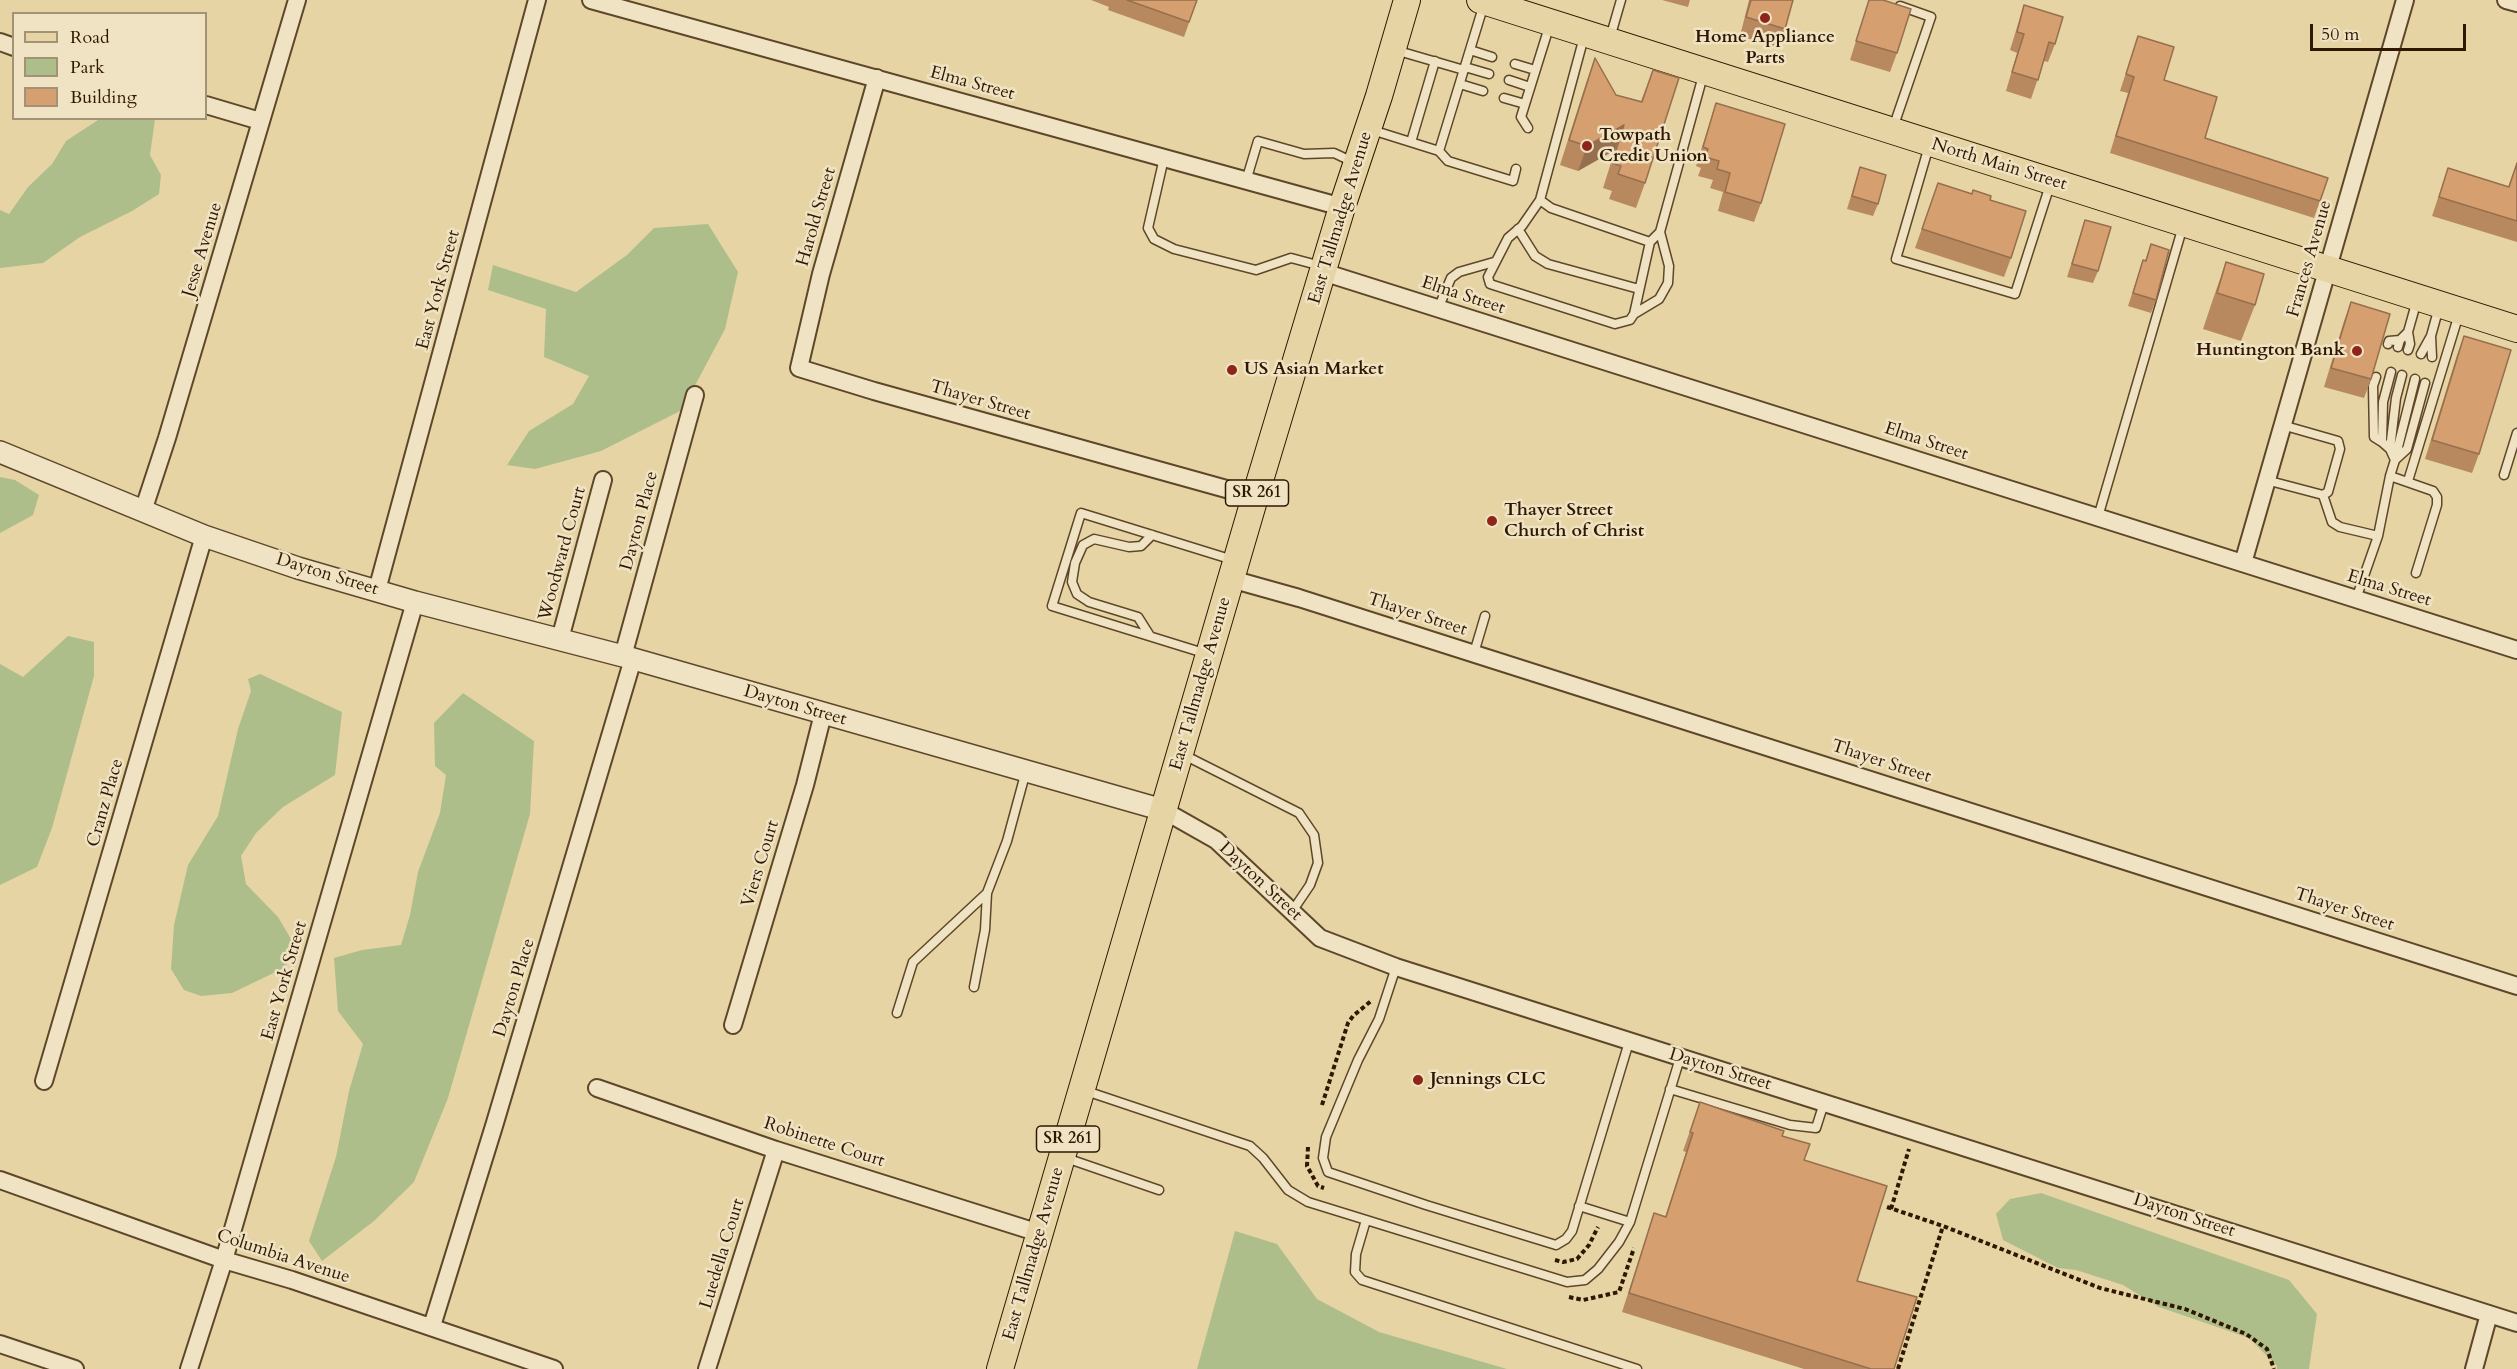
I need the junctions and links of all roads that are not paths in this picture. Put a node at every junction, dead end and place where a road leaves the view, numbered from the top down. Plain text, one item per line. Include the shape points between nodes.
1 (297, 0) edge
2 (537, 0) edge
3 (591, 0) edge
4 (1407, 0) edge
5 (1622, 0) edge
6 (2405, 0) edge
7 (2506, 0) edge
8 (1496, 3) edge
9 (1890, 3) edge
10 (2517, 3) edge
11 (1550, 22) junction
12 (1597, 37) junction
13 (1393, 49) junction
14 (1470, 50) junction
15 (1492, 57) dead end
16 (1435, 62) junction
17 (1515, 64) dead end
18 (1464, 68) junction
19 (1535, 70) junction
20 (1704, 72) junction
21 (1489, 74) dead end
22 (877, 78) junction
23 (1509, 80) dead end
24 (1460, 84) junction
25 (1530, 87) junction
26 (1483, 91) dead end
27 (1504, 98) dead end
28 (1525, 104) junction
29 (207, 105) edge
30 (260, 122) junction
31 (1528, 128) dead end
32 (1368, 129) junction
33 (1892, 131) junction
34 (1411, 142) junction
35 (1930, 143) junction
36 (1439, 151) junction
37 (1164, 158) junction
38 (1357, 164) junction
39 (1516, 169) dead end
40 (1246, 181) junction
41 (2051, 181) junction
42 (1540, 200) junction
43 (1342, 207) junction
44 (2184, 223) junction
45 (1518, 229) junction
46 (1660, 232) junction
47 (1650, 242) junction
48 (1494, 262) junction
49 (1324, 269) junction
50 (2328, 270) junction
51 (1639, 289) junction
52 (2439, 304) junction
53 (1438, 309) junction
54 (1634, 314) junction
55 (2517, 329) edge
56 (2408, 332) junction
57 (2430, 336) junction
58 (2388, 344) edge
59 (2408, 350) dead end
60 (2421, 354) dead end
61 (2432, 357) dead end
62 (799, 368) joint
63 (2391, 372) dead end
64 (2402, 375) dead end
65 (2376, 376) edge
66 (2415, 379) dead end
67 (2425, 382) dead end
68 (695, 396) dead end
69 (2282, 425) junction
70 (2517, 433) edge
71 (2382, 442) junction
72 (2390, 449) junction
73 (0, 452) edge
74 (2395, 460) junction
75 (2504, 475) dead end
76 (2390, 476) junction
77 (603, 480) dead end
78 (2266, 480) junction
79 (2408, 482) junction
80 (2324, 495) junction
81 (1255, 497) junction
82 (143, 511) junction
83 (2097, 517) junction
84 (1152, 535) junction
85 (204, 536) junction
86 (2378, 536) junction
87 (2243, 563) junction
88 (1234, 570) junction
89 (2416, 573) dead end
90 (377, 590) junction
91 (2356, 599) junction
92 (415, 602) junction
93 (1485, 616) dead end
94 (1150, 636) junction
95 (560, 639) junction
96 (2517, 650) edge
97 (1473, 653) junction
98 (1210, 654) junction
99 (628, 658) junction
100 (823, 714) junction
101 (1181, 754) junction
102 (1026, 771) junction
103 (1163, 810) junction
104 (987, 893) junction
105 (1292, 913) junction
106 (1396, 967) junction
107 (2517, 986) edge
108 (974, 987) dead end
109 (897, 1013) dead end
110 (732, 1025) dead end
111 (1629, 1041) junction
112 (1680, 1058) junction
113 (44, 1081) dead end
114 (597, 1088) dead end
115 (1670, 1089) junction
116 (1082, 1090) junction
117 (1824, 1103) junction
118 (776, 1150) junction
119 (1062, 1157) junction
120 (0, 1180) edge
121 (1159, 1190) dead end
122 (1579, 1206) junction
123 (1368, 1221) junction
124 (1630, 1222) junction
125 (1039, 1233) junction
126 (224, 1260) junction
127 (2488, 1314) junction
128 (2517, 1323) edge
129 (432, 1326) junction
130 (0, 1344) edge
131 (75, 1369) edge
132 (189, 1369) edge
133 (554, 1369) edge
134 (707, 1369) edge
135 (1000, 1369) edge
136 (1637, 1369) edge
137 (2474, 1369) edge

1 - 30 street, Jesse Avenue
2 - 90 street, East York Street
3 - 22 street, Elma Street
4 - 13 main road, East Tallmadge Avenue / SR 261
5 - 12 lane
6 - 50 street, Frances Avenue
7 - 10 street
8 - 11 main road, North Main Street
8 - 14 lane
9 - 33 lane via 1931,17
11 - 12 main road, North Main Street
11 - 19 lane
12 - 20 main road, North Main Street
12 - 42 lane
13 - 16 lane
13 - 32 main road, East Tallmadge Avenue / SR 261
14 - 15 lane
14 - 18 lane
16 - 18 lane
16 - 34 lane
17 - 19 lane
18 - 21 lane
18 - 24 lane
19 - 25 lane
20 - 33 main road, North Main Street
20 - 46 lane
22 - 37 street, Elma Street
22 - 62 street, Harold Street via 821,274
23 - 25 lane
24 - 26 lane
24 - 36 lane
25 - 28 lane
27 - 28 lane
28 - 31 lane via 1521,117
29 - 30 street
30 - 82 street, Jesse Avenue
32 - 34 lane
32 - 38 main road, East Tallmadge Avenue / SR 261
33 - 35 main road, North Main Street
34 - 36 lane
35 - 41 main road, North Main Street
35 - 41 lane via 1896,259 2015,294
36 - 39 lane via 1448,161 1513,181
37 - 40 street, Elma Street
37 - 49 lane via 1148,228 1154,239 1174,249 1256,270 1291,258
38 - 40 lane via 1334,153 1304,154 1258,141
38 - 43 main road, East Tallmadge Avenue / SR 261
40 - 43 street, Elma Street
41 - 44 main road, North Main Street
42 - 45 lane
42 - 47 lane via 1551,208
43 - 49 main road, East Tallmadge Avenue / SR 261
44 - 50 main road, North Main Street
44 - 83 lane
45 - 48 lane
45 - 51 lane via 1534,256 1548,264
46 - 47 lane
46 - 54 lane via 1669,266 1668,283 1659,299
47 - 51 lane
48 - 53 lane via 1450,278
48 - 54 lane via 1488,277 1490,284 1615,324 1630,320
49 - 53 street, Elma Street
49 - 81 main road, East Tallmadge Avenue / SR 261
50 - 52 main road, North Main Street
50 - 69 street, Frances Avenue
51 - 54 lane
52 - 55 main road, North Main Street
52 - 56 lane
52 - 57 lane
52 - 79 lane
53 - 83 street, Elma Street
56 - 58 lane via 2399,343
56 - 59 lane
57 - 60 lane
57 - 61 lane
62 - 81 street, Thayer Street
63 - 71 lane via 2383,402
64 - 72 lane
65 - 71 lane via 2374,437
66 - 74 lane
67 - 74 lane via 2407,449
68 - 99 street, Dayton Place
69 - 78 street, Frances Avenue
69 - 80 lane via 2338,441 2340,448
70 - 75 lane
71 - 72 lane
72 - 74 lane
73 - 82 street, Dayton Street
74 - 76 lane
76 - 79 lane
76 - 86 lane
77 - 95 street, Woodward Court
78 - 80 lane
78 - 87 street, Frances Avenue
79 - 89 lane via 2433,491 2437,498
80 - 86 lane via 2332,522
81 - 88 main road, East Tallmadge Avenue / SR 261
82 - 85 street, Dayton Street
83 - 87 street, Elma Street
84 - 88 lane
84 - 94 lane via 1141,546 1094,539 1083,545 1072,582 1077,594 1089,603 1138,617
84 - 94 lane via 1081,513 1052,606
85 - 90 street, Dayton Street
85 - 113 street, Cranz Place
86 - 91 lane
87 - 91 street, Elma Street
88 - 97 street, Thayer Street via 1299,598
88 - 98 main road, East Tallmadge Avenue / SR 261
90 - 92 street, Dayton Street
91 - 96 street, Elma Street
92 - 95 street, Dayton Street
92 - 126 street, East York Street
93 - 97 lane
94 - 98 lane
95 - 99 street, Dayton Street
97 - 107 street, Thayer Street
98 - 101 main road, East Tallmadge Avenue / SR 261
99 - 100 street, Dayton Street
99 - 129 street, Dayton Place via 494,1126
100 - 102 street, Dayton Street
100 - 110 street, Viers Court
101 - 103 main road, East Tallmadge Avenue / SR 261
101 - 105 lane via 1299,813 1314,836 1318,863 1310,885
102 - 103 street, Dayton Street
102 - 104 lane via 1007,841
103 - 105 street, Dayton Street via 1216,840
103 - 116 main road, East Tallmadge Avenue / SR 261
104 - 108 lane via 986,930
104 - 109 lane via 913,962
105 - 106 street, Dayton Street via 1320,938
106 - 111 street, Dayton Street
106 - 122 lane via 1380,1019 1326,1137 1323,1158 1328,1172 1556,1245 1572,1231
111 - 112 street, Dayton Street
111 - 122 lane
112 - 115 lane
112 - 117 street, Dayton Street
114 - 118 street, Robinette Court
115 - 117 lane via 1790,1125 1816,1128
115 - 124 lane
116 - 119 main road, East Tallmadge Avenue / SR 261
116 - 123 lane via 1250,1146 1296,1197
117 - 127 street, Dayton Street
118 - 125 street, Robinette Court
118 - 134 street, Luedella Court
119 - 121 lane
119 - 125 main road, East Tallmadge Avenue / SR 261
120 - 126 street, Columbia Avenue
122 - 124 lane
123 - 124 lane via 1568,1282 1585,1280 1599,1269
123 - 136 lane via 1356,1254 1355,1272 1362,1280
125 - 135 main road, East Tallmadge Avenue / SR 261
126 - 129 street, Columbia Avenue
126 - 132 street, East York Street
127 - 128 street, Dayton Street
127 - 137 street
129 - 133 street, Columbia Avenue
130 - 131 street

